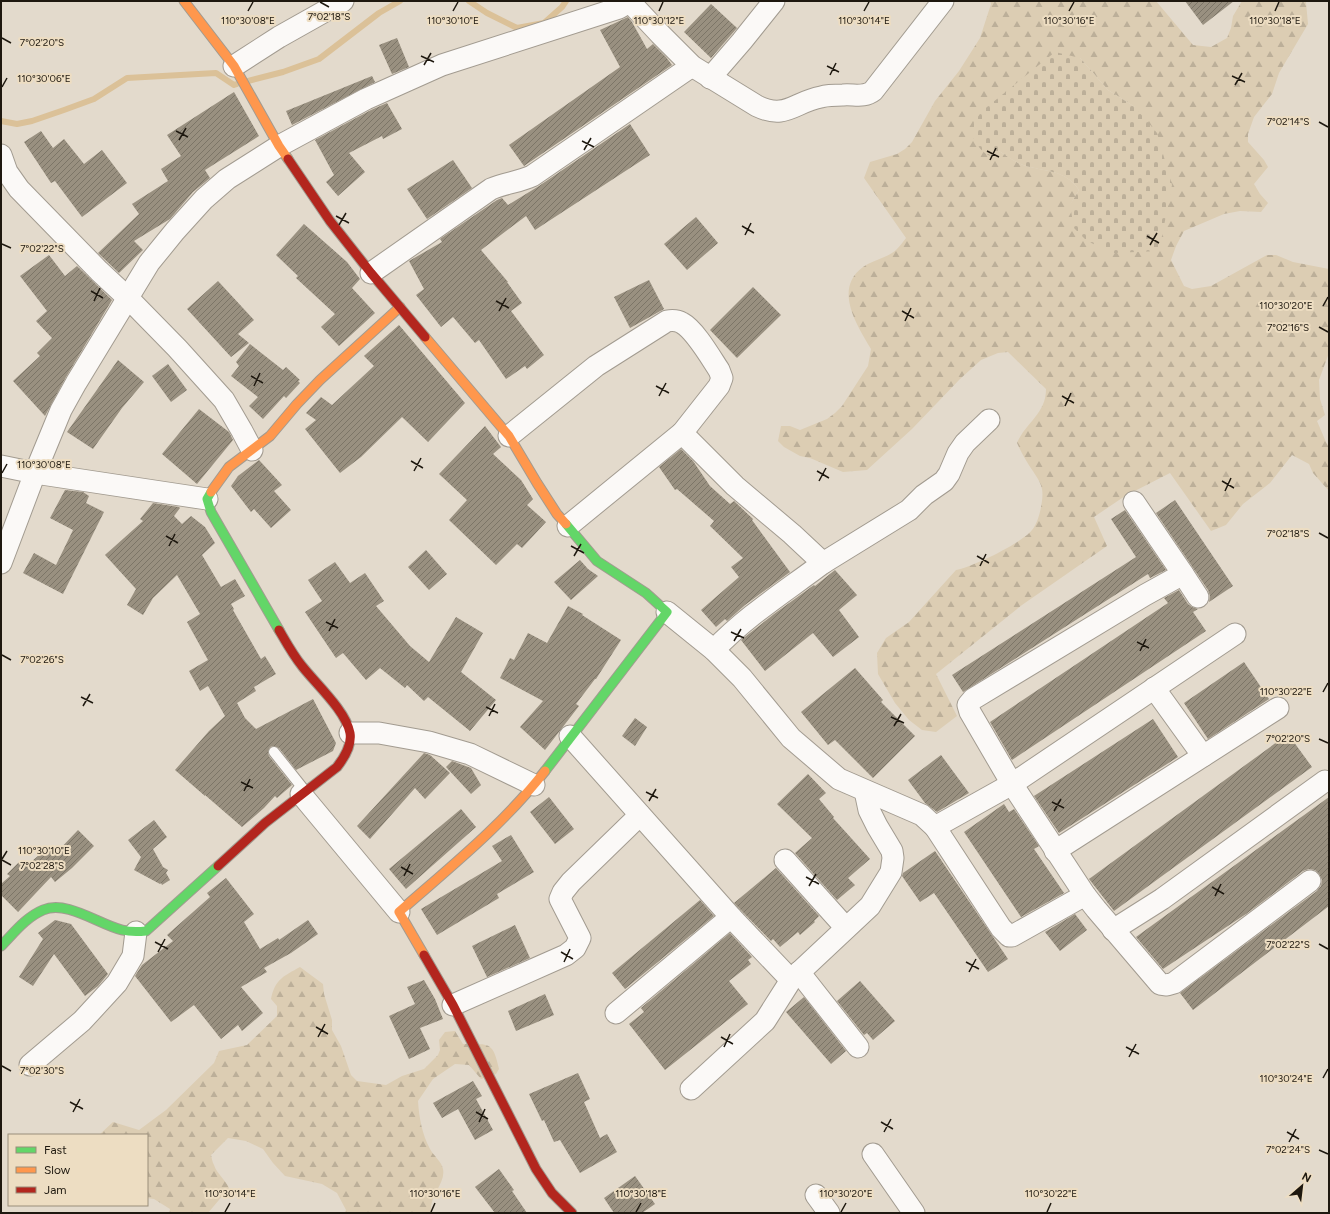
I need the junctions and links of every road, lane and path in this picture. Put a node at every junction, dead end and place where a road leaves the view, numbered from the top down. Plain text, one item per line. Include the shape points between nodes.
1 (184, 1) edge
2 (344, 1) edge
3 (630, 1) edge
4 (774, 1) edge
5 (943, 1) edge
6 (234, 66) junction
7 (692, 66) junction
8 (710, 78) junction
9 (279, 146) junction
10 (1, 155) edge
11 (371, 273) junction
12 (128, 299) junction
13 (400, 307) junction
14 (989, 420) dead end
15 (682, 433) junction
16 (509, 436) junction
17 (252, 450) junction
18 (1, 466) edge
19 (35, 473) junction
20 (207, 499) junction
21 (1134, 502) dead end
22 (568, 526) junction
23 (1, 563) edge
24 (823, 563) junction
25 (1183, 574) junction
26 (1198, 597) dead end
27 (667, 612) junction
28 (1235, 634) dead end
29 (714, 650) junction
30 (1154, 688) junction
31 (1278, 708) dead end
32 (350, 733) junction
33 (570, 736) junction
34 (274, 752) dead end
35 (1203, 756) junction
36 (1325, 781) dead end
37 (534, 784) junction
38 (1012, 784) junction
39 (865, 791) junction
40 (303, 792) junction
41 (640, 815) junction
42 (935, 827) junction
43 (1055, 851) junction
44 (785, 860) dead end
45 (1310, 881) dead end
46 (1085, 895) junction
47 (400, 912) junction
48 (731, 917) junction
49 (846, 928) junction
50 (1113, 930) junction
51 (136, 932) junction
52 (1, 946) edge
53 (795, 976) junction
54 (453, 1004) junction
55 (616, 1013) dead end
56 (858, 1047) dead end
57 (30, 1065) dead end
58 (691, 1089) dead end
59 (873, 1154) dead end
60 (816, 1195) dead end
61 (572, 1213) edge
62 (829, 1213) edge
63 (914, 1213) edge

1 - 6 street
2 - 6 street via 279,36
3 - 7 street
3 - 9 street via 619,8 442,65 366,99
4 - 8 street
5 - 8 street via 873,91 867,95 842,94 820,97 782,112 771,112
6 - 9 street
7 - 8 street
7 - 11 street via 532,176 492,189
9 - 11 street via 330,221
9 - 12 street via 227,180 204,199 149,263
10 - 12 street via 7,172 19,189
11 - 13 street
12 - 17 street via 224,400
12 - 19 street via 61,410
13 - 16 street
13 - 17 street via 320,380 270,436
14 - 24 street via 962,448 944,481 909,510
15 - 16 street via 719,386 722,375 690,329 683,323 673,320 667,321 596,366
15 - 22 street
15 - 24 street via 734,486
16 - 22 street via 557,514
17 - 20 street via 229,467
18 - 19 street
19 - 20 street
19 - 23 street
20 - 32 street via 211,512 294,656 336,707
21 - 25 street
22 - 27 street via 597,561 646,593
24 - 29 street via 752,616
25 - 26 street
25 - 38 street via 972,699 968,705 970,712
27 - 29 street
27 - 33 street
28 - 30 street
29 - 39 street via 742,678 791,738 839,779
30 - 35 street
30 - 38 street
31 - 35 street
32 - 37 street via 379,733 429,742 470,754
32 - 40 street via 344,759
33 - 37 street
33 - 41 street
34 - 40 lane
35 - 43 street
36 - 50 street via 1162,899
37 - 47 street via 476,844
38 - 42 street
38 - 43 street
39 - 42 street via 922,815
39 - 49 street via 869,810 892,850 893,858 891,872 870,906
40 - 47 street
40 - 51 street via 146,931
41 - 48 street
41 - 54 street via 570,882 563,892 560,899 580,938 575,948 566,955
42 - 46 street via 1001,928 1009,936
43 - 46 street
44 - 49 street
45 - 50 street via 1174,983 1167,985 1160,984
46 - 50 street
47 - 54 street
48 - 53 street
48 - 55 street
49 - 53 street
51 - 52 street via 124,931 62,908 52,907 35,915
51 - 57 street via 133,956 117,983 82,1020
53 - 56 street
53 - 58 street via 765,1021
54 - 61 street via 536,1169 552,1193
59 - 63 street
60 - 62 street

